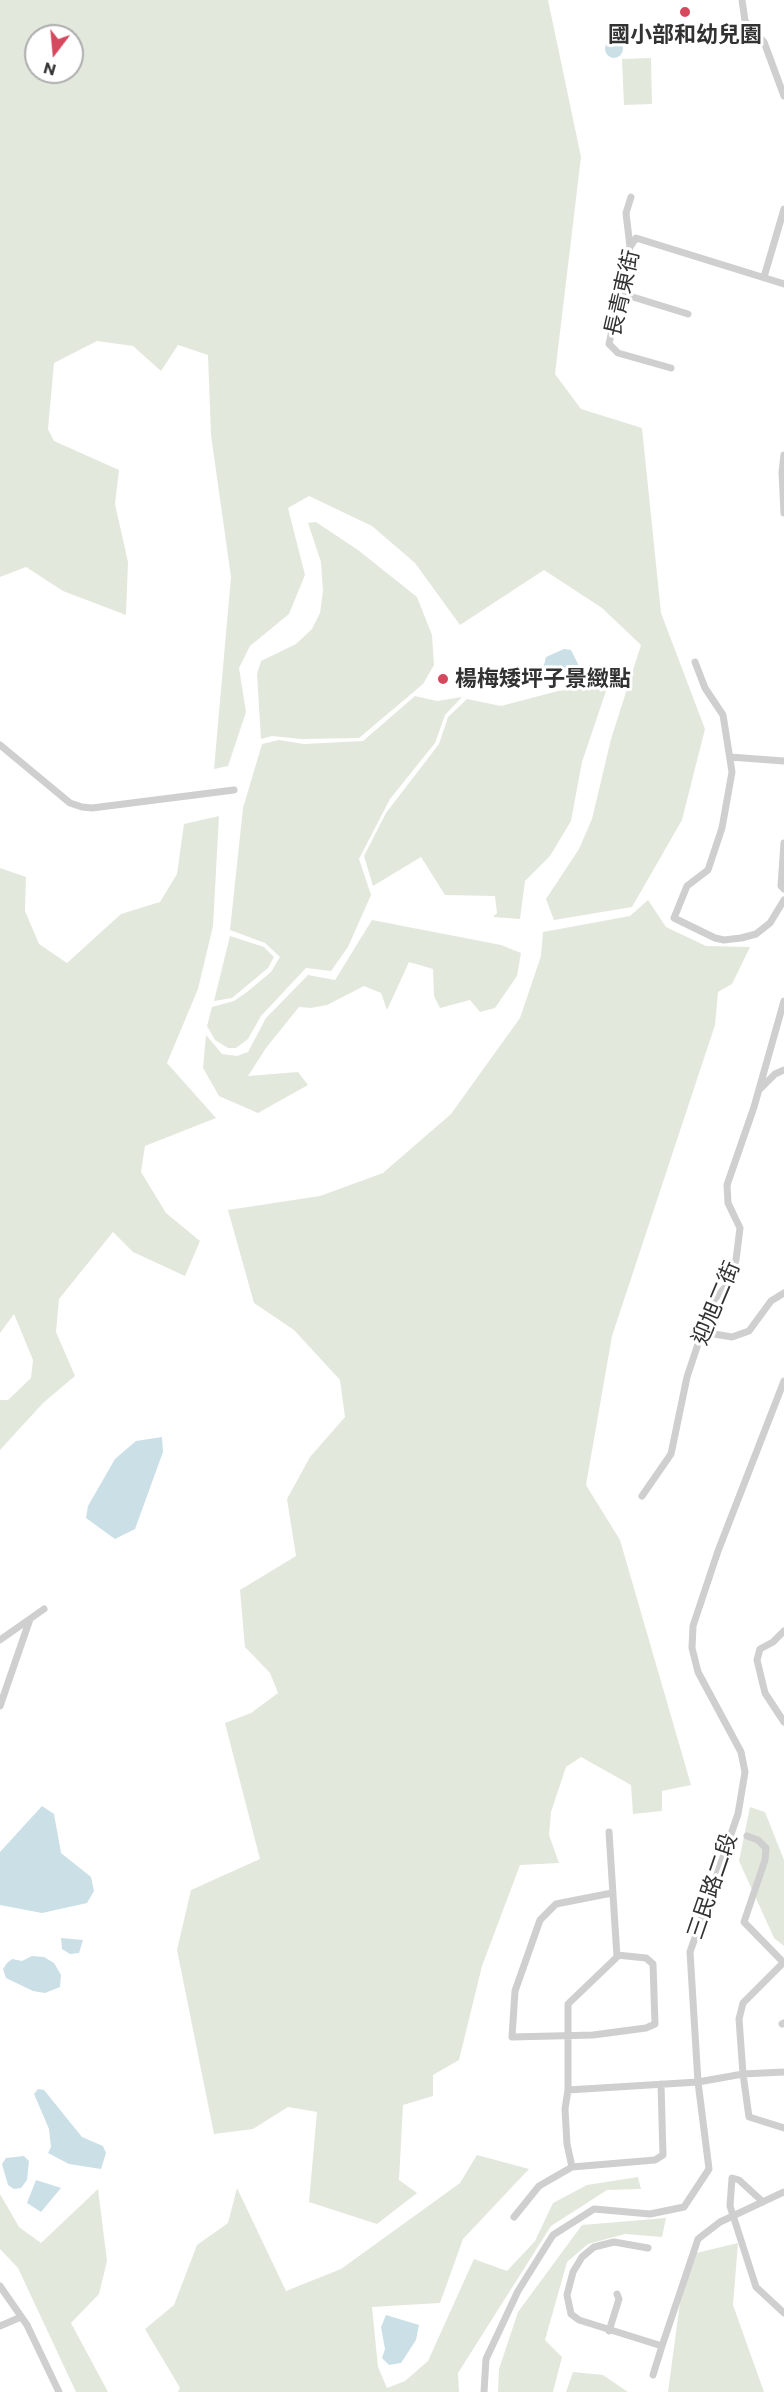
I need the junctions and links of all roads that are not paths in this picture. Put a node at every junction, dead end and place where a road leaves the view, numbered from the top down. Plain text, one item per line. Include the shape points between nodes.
1 (742, 0) edge
2 (784, 96) edge
3 (631, 197) dead end
4 (784, 209) edge
5 (630, 247) junction
6 (764, 277) junction
7 (784, 284) edge
8 (620, 293) junction
9 (688, 314) dead end
10 (670, 368) dead end
11 (784, 455) edge
12 (784, 513) edge
13 (695, 662) dead end
14 (0, 745) edge
15 (730, 757) junction
16 (784, 761) edge
17 (234, 790) dead end
18 (784, 843) edge
19 (784, 889) edge
20 (784, 900) edge
21 (784, 1001) edge
22 (784, 1070) edge
23 (758, 1091) junction
24 (784, 1293) edge
25 (702, 1332) junction
26 (784, 1381) edge
27 (642, 1496) dead end
28 (44, 1609) dead end
29 (30, 1619) junction
30 (784, 1631) edge
31 (0, 1640) edge
32 (0, 1706) edge
33 (784, 1722) edge
34 (609, 1832) dead end
35 (747, 1836) dead end
36 (612, 1893) junction
37 (617, 1955) junction
38 (784, 1963) edge
39 (568, 2034) junction
40 (784, 2072) edge
41 (742, 2074) junction
42 (699, 2082) junction
43 (661, 2084) junction
44 (568, 2090) junction
45 (784, 2128) edge
46 (572, 2167) junction
47 (784, 2192) edge
48 (763, 2202) junction
49 (514, 2217) dead end
50 (648, 2248) dead end
51 (0, 2286) edge
52 (617, 2294) dead end
53 (784, 2313) edge
54 (21, 2317) junction
55 (0, 2326) edge
56 (609, 2331) junction
57 (662, 2346) junction
58 (653, 2375) dead end
59 (59, 2392) edge
60 (484, 2392) edge

1 - 2 street via 745,21 764,42
3 - 5 street via 626,213
4 - 6 street
5 - 6 street, 長青東街 via 636,238
5 - 8 street, 長青東街
6 - 7 street, 長青東街
8 - 9 street
8 - 10 street, 長青東街 via 609,344 618,353
11 - 12 street
13 - 15 street via 705,688 723,715
14 - 17 street via 70,803 82,807
15 - 16 street
15 - 20 street via 729,798 708,870 687,886 674,918 724,940 741,938 764,928
18 - 19 street
21 - 23 street, 迎旭二街
22 - 23 street
23 - 25 street, 迎旭二街 via 727,1185 728,1203 740,1227 736,1260
24 - 25 street via 771,1301 749,1331 732,1337
25 - 27 street, 迎旭二街 via 687,1377 671,1454
26 - 42 street, 三民路二段 via 693,1626 692,1648 698,1672 741,1752 745,1772 738,1814 690,1952
28 - 29 street
29 - 31 street
29 - 32 street
30 - 33 street via 760,1648 757,1660 765,1694
34 - 36 street
35 - 38 street via 766,1848 744,1922
36 - 37 street
36 - 39 street via 556,1904 540,1920 515,1990 512,2037
37 - 39 street via 568,2004
37 - 39 street via 646,1958 653,1964 655,2024 593,2035
38 - 41 street via 742,2003
39 - 44 street
40 - 41 street
41 - 42 street
41 - 45 street via 749,2117
42 - 43 street
42 - 60 street, 三民路二段 via 709,2169 684,2207 650,2214 594,2209 553,2235 518,2291 486,2359
43 - 44 street
43 - 46 street via 663,2155 655,2160
44 - 46 street via 566,2132
46 - 49 street via 539,2186
47 - 48 street
48 - 53 street via 740,2180 732,2178 730,2206 756,2287
48 - 57 street via 720,2222 698,2239
50 - 56 street via 614,2242 594,2247 573,2272 567,2295 571,2314
51 - 54 street
52 - 56 street via 619,2299
54 - 55 street
54 - 59 street
56 - 57 street
57 - 58 street

